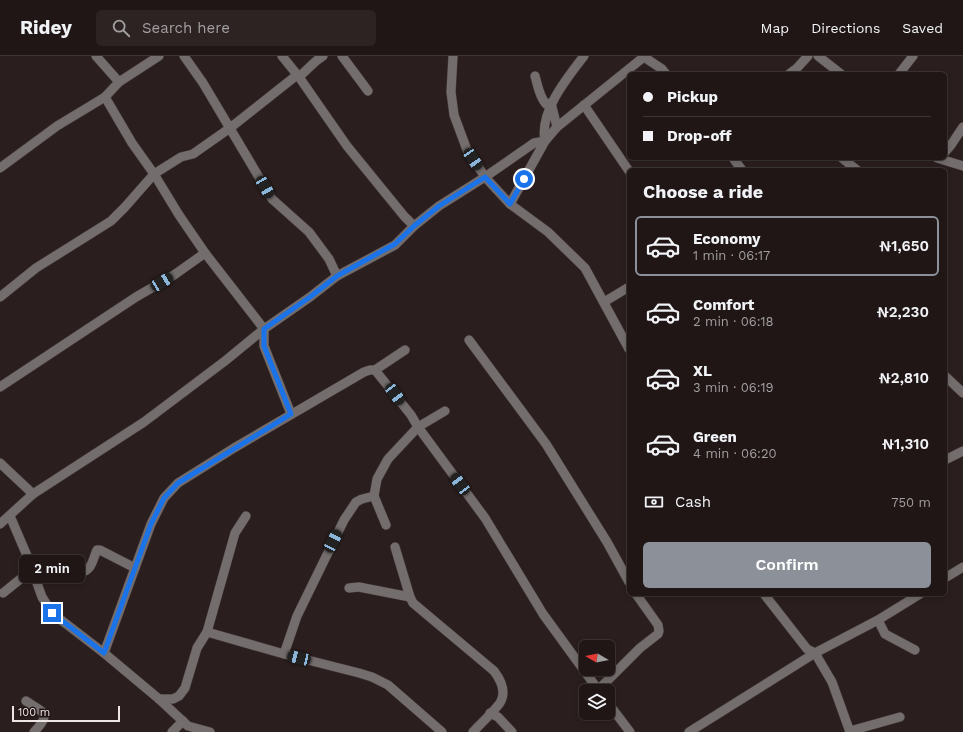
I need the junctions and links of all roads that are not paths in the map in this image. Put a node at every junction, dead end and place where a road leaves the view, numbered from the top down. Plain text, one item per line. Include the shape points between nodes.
1 (96, 56) edge
2 (160, 56) edge
3 (184, 56) edge
4 (282, 56) edge
5 (342, 56) edge
6 (452, 56) edge
7 (584, 56) edge
8 (808, 56) edge
9 (913, 56) edge
10 (645, 57) edge
11 (823, 57) edge
12 (320, 58) edge
13 (290, 66) junction
14 (664, 72) edge
15 (792, 72) edge
16 (838, 72) edge
17 (900, 72) edge
18 (298, 76) junction
19 (535, 76) dead end
20 (119, 82) junction
21 (368, 91) dead end
22 (105, 97) junction
23 (551, 103) junction
24 (584, 106) junction
25 (557, 127) junction
26 (963, 127) edge
27 (230, 128) junction
28 (544, 141) junction
29 (947, 150) edge
30 (844, 160) edge
31 (944, 160) edge
32 (963, 166) edge
33 (0, 168) edge
34 (628, 168) edge
35 (854, 168) edge
36 (154, 174) junction
37 (485, 177) junction
38 (510, 204) junction
39 (414, 226) junction
40 (205, 253) junction
41 (337, 276) junction
42 (627, 288) edge
43 (0, 297) edge
44 (604, 302) junction
45 (264, 329) junction
46 (469, 340) dead end
47 (627, 345) edge
48 (405, 350) dead end
49 (375, 370) junction
50 (947, 378) edge
51 (0, 387) edge
52 (963, 393) edge
53 (445, 411) dead end
54 (291, 414) junction
55 (418, 427) junction
56 (963, 451) edge
57 (947, 459) edge
58 (0, 463) edge
59 (34, 494) junction
60 (374, 496) junction
61 (10, 516) junction
62 (246, 516) dead end
63 (0, 524) edge
64 (386, 525) dead end
65 (395, 547) dead end
66 (963, 567) edge
67 (135, 568) junction
68 (32, 572) junction
69 (947, 577) edge
70 (627, 578) edge
71 (349, 588) dead end
72 (3, 593) dead end
73 (637, 596) edge
74 (766, 596) edge
75 (917, 596) edge
76 (410, 597) junction
77 (878, 620) junction
78 (207, 632) junction
79 (915, 650) dead end
80 (104, 653) junction
81 (815, 653) junction
82 (284, 654) junction
83 (594, 684) edge
84 (604, 684) edge
85 (179, 696) junction
86 (159, 699) junction
87 (26, 701) dead end
88 (172, 711) junction
89 (615, 712) edge
90 (490, 713) junction
91 (900, 717) dead end
92 (183, 721) junction
93 (34, 732) edge
94 (172, 732) edge
95 (210, 732) edge
96 (442, 732) edge
97 (473, 732) edge
98 (512, 732) edge
99 (630, 732) edge
100 (689, 732) edge
101 (850, 732) edge

1 - 20 street
2 - 20 street
3 - 27 street
4 - 13 street
5 - 21 street
6 - 37 street via 451,92 454,115 467,150
7 - 23 street
8 - 15 street
9 - 17 street
10 - 14 street
10 - 24 street
11 - 16 street
12 - 13 street via 299,67
12 - 18 street
13 - 18 street
18 - 27 street
18 - 39 street via 347,146
19 - 23 street via 543,101 546,104
20 - 22 street
22 - 33 street via 57,126
22 - 36 street
23 - 25 street
23 - 28 street
24 - 25 street
24 - 34 street
25 - 28 street
26 - 29 street
27 - 36 street via 193,154 181,157
27 - 41 street via 272,199 309,232 329,259
28 - 37 street via 534,143
28 - 38 street
30 - 35 street
31 - 32 street
36 - 40 street
36 - 43 street via 111,221 36,268
37 - 38 street
37 - 39 street via 439,206
38 - 44 street via 548,232 585,268
39 - 41 street via 395,244
40 - 45 street
40 - 51 street
41 - 45 street
42 - 44 street
44 - 47 street
45 - 54 street via 264,346
45 - 59 street via 144,422
46 - 70 street via 546,444
48 - 49 street
49 - 54 street via 364,372
49 - 55 street
50 - 52 street
53 - 55 street
54 - 67 street via 178,483 158,509
55 - 60 street via 388,459 377,479
55 - 83 street via 485,518 543,614
56 - 57 street
58 - 59 street
59 - 61 street
60 - 64 street
60 - 82 street via 356,502 344,520 297,616
61 - 63 street
61 - 68 street
62 - 78 street via 235,533
65 - 76 street
66 - 69 street
67 - 68 street via 97,550 91,566 83,573 62,560 51,561
67 - 80 street
68 - 72 street
68 - 80 street via 52,613
71 - 76 street via 359,587
73 - 84 street via 658,625 658,634
74 - 81 street via 807,649
75 - 77 street
76 - 90 street via 413,603 499,678 503,694 501,701
77 - 79 street via 885,634
77 - 81 street
78 - 82 street
78 - 85 street via 198,648 185,688
80 - 86 street
81 - 100 street
81 - 101 street via 832,682
82 - 96 street via 372,677 388,685
85 - 86 street via 173,700
85 - 88 street
86 - 88 street
87 - 93 street via 45,717
88 - 92 street
89 - 99 street
90 - 97 street
90 - 98 street via 498,717
91 - 101 street
92 - 94 street
92 - 95 street via 188,726

